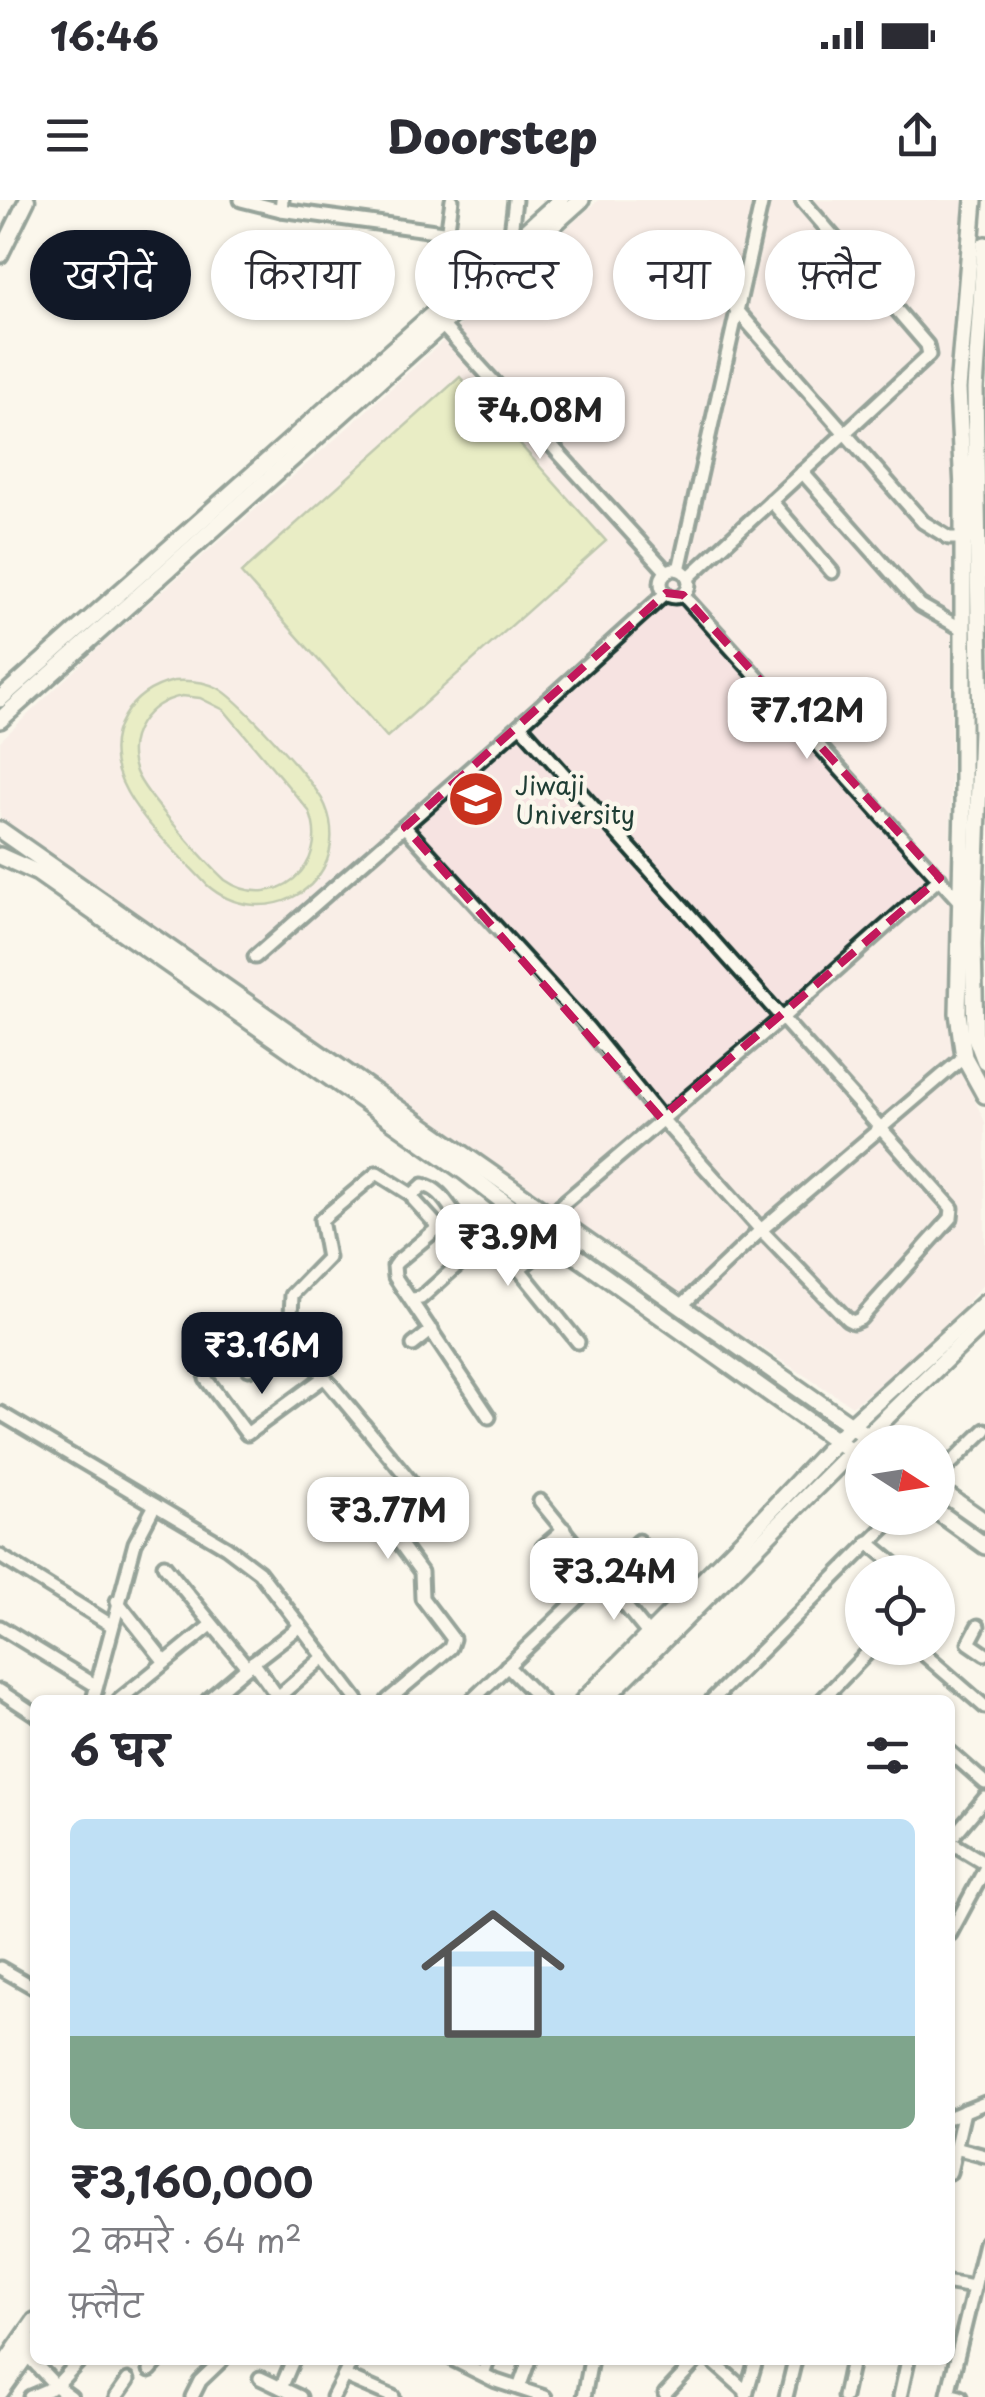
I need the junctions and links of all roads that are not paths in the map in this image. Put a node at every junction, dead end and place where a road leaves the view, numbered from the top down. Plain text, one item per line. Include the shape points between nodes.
1 (27, 200) edge
2 (241, 200) edge
3 (322, 200) edge
4 (452, 200) edge
5 (515, 200) edge
6 (561, 200) edge
7 (582, 200) edge
8 (762, 200) edge
9 (802, 200) edge
10 (974, 200) edge
11 (281, 205) edge
12 (320, 216) junction
13 (415, 230) edge
14 (448, 230) edge
15 (514, 230) edge
16 (527, 230) edge
17 (985, 245) edge
18 (0, 255) edge
19 (745, 271) edge
20 (745, 318) edge
21 (425, 320) edge
22 (733, 320) edge
23 (442, 324) junction
24 (980, 368) edge
25 (844, 433) junction
26 (802, 472) junction
27 (770, 501) junction
28 (975, 545) edge
29 (832, 572) dead end
30 (678, 573) junction
31 (666, 593) junction
32 (683, 594) junction
33 (962, 629) junction
34 (0, 699) edge
35 (0, 720) edge
36 (520, 725) junction
37 (963, 730) junction
38 (983, 730) edge
39 (404, 828) junction
40 (0, 830) edge
41 (0, 856) edge
42 (940, 878) junction
43 (975, 881) edge
44 (962, 904) junction
45 (255, 957) dead end
46 (979, 1013) edge
47 (782, 1018) junction
48 (964, 1057) junction
49 (985, 1061) edge
50 (983, 1087) edge
51 (661, 1118) junction
52 (880, 1126) junction
53 (412, 1195) junction
54 (556, 1212) junction
55 (439, 1226) junction
56 (762, 1230) junction
57 (548, 1236) junction
58 (511, 1257) junction
59 (519, 1269) junction
60 (412, 1299) junction
61 (985, 1303) edge
62 (680, 1308) junction
63 (985, 1322) edge
64 (432, 1330) junction
65 (290, 1336) junction
66 (578, 1342) dead end
67 (413, 1345) dead end
68 (249, 1369) dead end
69 (323, 1378) junction
70 (206, 1379) dead end
71 (0, 1413) edge
72 (489, 1418) dead end
73 (851, 1425) joint
74 (884, 1425) edge
75 (985, 1430) edge
76 (845, 1431) edge
77 (837, 1440) junction
78 (845, 1446) edge
79 (955, 1459) edge
80 (845, 1465) edge
81 (412, 1483) dead end
82 (540, 1501) dead end
83 (955, 1501) edge
84 (155, 1505) junction
85 (377, 1512) dead end
86 (985, 1522) edge
87 (955, 1524) edge
88 (564, 1529) junction
89 (764, 1530) junction
90 (876, 1535) edge
91 (868, 1542) junction
92 (985, 1546) edge
93 (543, 1547) dead end
94 (884, 1555) edge
95 (0, 1556) edge
96 (164, 1565) dead end
97 (603, 1574) junction
98 (686, 1598) junction
99 (117, 1601) junction
100 (111, 1624) junction
101 (211, 1625) junction
102 (0, 1626) edge
103 (300, 1626) junction
104 (978, 1626) dead end
105 (654, 1640) junction
106 (985, 1654) edge
107 (324, 1657) junction
108 (165, 1662) junction
109 (250, 1664) junction
110 (856, 1665) edge
111 (936, 1665) edge
112 (507, 1666) junction
113 (94, 1685) junction
114 (0, 1691) edge
115 (93, 1695) edge
116 (125, 1695) edge
117 (214, 1695) edge
118 (276, 1695) edge
119 (283, 1695) edge
120 (353, 1695) edge
121 (394, 1695) edge
122 (477, 1695) edge
123 (537, 1695) edge
124 (590, 1695) edge
125 (607, 1695) edge
126 (717, 1695) edge
127 (827, 1695) edge
128 (985, 1707) edge
129 (30, 1711) edge
130 (955, 1757) edge
131 (985, 1784) edge
132 (985, 1798) edge
133 (955, 1835) edge
134 (955, 1845) edge
135 (985, 1866) edge
136 (955, 1924) edge
137 (0, 1968) edge
138 (30, 1985) edge
139 (985, 2103) edge
140 (964, 2111) junction
141 (955, 2115) edge
142 (956, 2148) junction
143 (955, 2152) edge
144 (985, 2156) edge
145 (985, 2243) edge
146 (955, 2283) edge
147 (974, 2288) junction
148 (30, 2328) edge
149 (30, 2350) edge
150 (42, 2365) edge
151 (75, 2365) edge
152 (154, 2365) edge
153 (217, 2365) edge
154 (291, 2365) edge
155 (350, 2365) edge
156 (464, 2365) edge
157 (486, 2365) edge
158 (527, 2365) edge
159 (590, 2365) edge
160 (692, 2365) edge
161 (716, 2365) edge
162 (755, 2365) edge
163 (794, 2365) edge
164 (851, 2365) edge
165 (907, 2365) edge
166 (150, 2370) dead end
167 (0, 2371) edge
168 (483, 2374) junction
169 (345, 2376) junction
170 (260, 2378) dead end
171 (128, 2380) dead end
172 (56, 2386) junction
173 (281, 2388) junction
174 (520, 2388) junction
175 (0, 2392) edge
176 (665, 2394) dead end
177 (746, 2395) edge
178 (952, 2396) edge
179 (30, 2397) edge
180 (71, 2397) edge
181 (116, 2397) edge
182 (192, 2397) edge
183 (300, 2397) edge
184 (333, 2397) edge
185 (393, 2397) edge
186 (545, 2397) edge
187 (584, 2397) edge
188 (786, 2397) edge
189 (844, 2397) edge
190 (900, 2397) edge

1 - 18 street
2 - 11 street
3 - 12 street
4 - 14 street
5 - 15 street
6 - 16 main road
7 - 23 main road
8 - 19 street
9 - 25 street via 930,350
10 - 28 main road via 958,390
11 - 12 street
12 - 13 street
17 - 24 main road
20 - 25 street
21 - 34 main road
22 - 30 street
23 - 30 street
23 - 35 main road
24 - 28 main road
25 - 26 street
25 - 28 street via 922,522
26 - 27 street
26 - 33 street via 920,605
27 - 29 street
27 - 30 street
28 - 33 main road
28 - 38 main road
30 - 31 street via 662,580
30 - 32 street via 688,587
31 - 32 street
31 - 36 street
32 - 42 street
33 - 37 main road
36 - 39 street
36 - 47 street
37 - 38 street
37 - 43 main road
38 - 43 main road
39 - 45 street
39 - 51 street via 588,1028
40 - 54 main road
41 - 57 main road via 38,873
42 - 44 street
42 - 47 street
43 - 44 main road
43 - 46 main road
44 - 48 main road via 958,1013
46 - 49 main road via 975,1035
47 - 51 street
47 - 52 street
48 - 50 main road
48 - 52 street
51 - 54 street
51 - 56 street
52 - 56 street
52 - 56 street via 953,1212 860,1319 848,1319
53 - 55 street
53 - 58 street via 434,1188 464,1224
53 - 65 street via 378,1172 320,1220 328,1258 292,1295
54 - 57 street
54 - 62 main road
55 - 60 street via 394,1266
55 - 60 street via 463,1254 462,1262
56 - 62 street
57 - 58 street
57 - 59 street
57 - 77 main road
58 - 59 street
59 - 66 street
60 - 64 street
61 - 73 main road
62 - 73 main road
63 - 74 main road
64 - 67 street
64 - 72 street
65 - 68 street
65 - 69 street
69 - 70 street via 246,1434
69 - 81 street
71 - 84 street
75 - 79 street
76 - 77 main road
77 - 78 main road
77 - 89 main road
80 - 89 main road
82 - 88 street
83 - 86 main road
84 - 99 street
84 - 103 street via 259,1572
85 - 121 street via 422,1572 422,1598 453,1639
87 - 92 main road
88 - 93 street
88 - 97 street
89 - 98 main road
89 - 105 main road
90 - 91 street
91 - 94 street
91 - 126 street
95 - 100 street
96 - 101 street
97 - 98 street via 638,1541
97 - 105 street
97 - 112 street
98 - 105 main road
99 - 100 street
99 - 108 street
100 - 113 street
101 - 108 street
101 - 109 street
102 - 113 street
103 - 107 street
103 - 109 street
104 - 106 street via 969,1643
105 - 124 main road
105 - 125 main road
107 - 119 street
107 - 120 street
108 - 116 street
109 - 117 street
109 - 118 street
110 - 127 street
111 - 128 street
112 - 122 street
112 - 123 street
113 - 115 street
114 - 129 street
130 - 131 street
132 - 133 street
134 - 135 street
135 - 136 street
137 - 138 street
139 - 140 street
140 - 141 street
140 - 142 street
142 - 143 street
142 - 144 street
145 - 147 street
146 - 147 street
147 - 178 street
148 - 167 main road
149 - 175 main road
150 - 172 street
151 - 172 street
152 - 166 street
153 - 182 street
154 - 173 street
155 - 169 street
156 - 168 street
157 - 168 street
158 - 174 street
159 - 187 street
160 - 176 street
161 - 177 street
162 - 177 street
163 - 188 street
164 - 189 street
165 - 190 street
168 - 174 street
169 - 184 street
169 - 185 street
170 - 173 street
171 - 181 street
172 - 179 street
172 - 180 street
173 - 183 street
174 - 186 street

